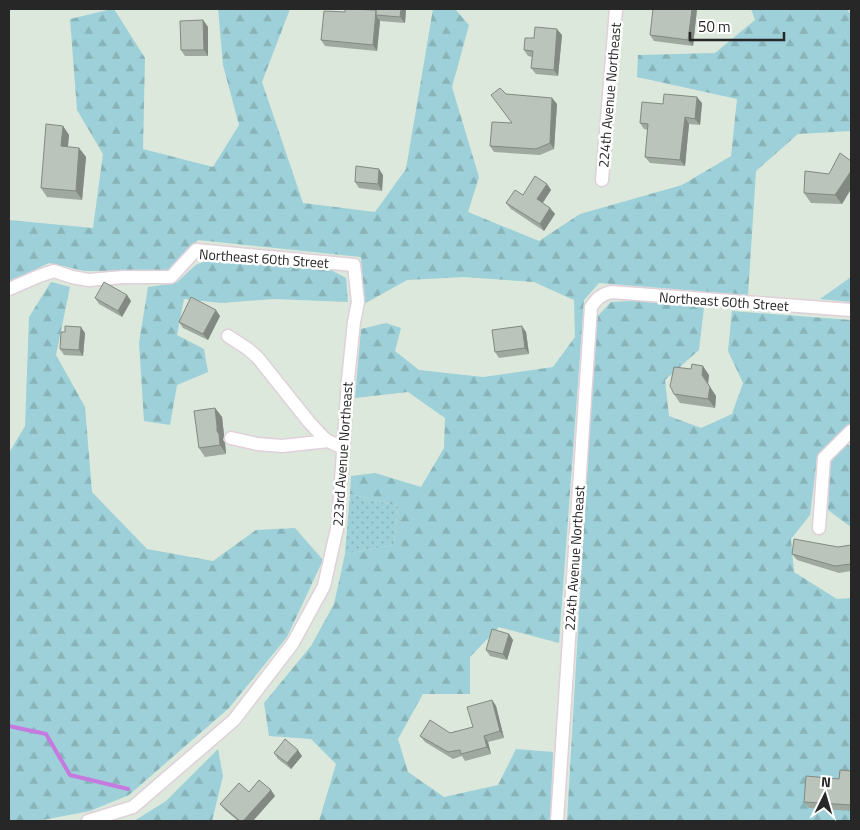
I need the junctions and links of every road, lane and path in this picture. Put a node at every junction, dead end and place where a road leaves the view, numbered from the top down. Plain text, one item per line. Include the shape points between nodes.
1 (616, 9) edge
2 (602, 180) dead end
3 (354, 265) joint
4 (9, 289) edge
5 (598, 297) joint
6 (851, 310) edge
7 (228, 336) dead end
8 (851, 431) edge
9 (231, 438) dead end
10 (328, 441) junction
11 (343, 448) junction
12 (819, 528) dead end
13 (88, 821) edge
14 (557, 821) edge

1 - 2 street, 224th Avenue Northeast
3 - 4 street, Northeast 60th Street via 196,250 171,277 123,276 89,280 54,271
3 - 11 street, 223rd Avenue Northeast via 358,302
5 - 6 street, Northeast 60th Street via 611,292
5 - 14 street, 224th Avenue Northeast via 591,307
7 - 10 street via 258,358
8 - 12 street via 824,458
9 - 10 street via 282,446
10 - 11 street
11 - 13 street, 223rd Avenue Northeast via 338,524 324,586 293,643 234,720 133,807

